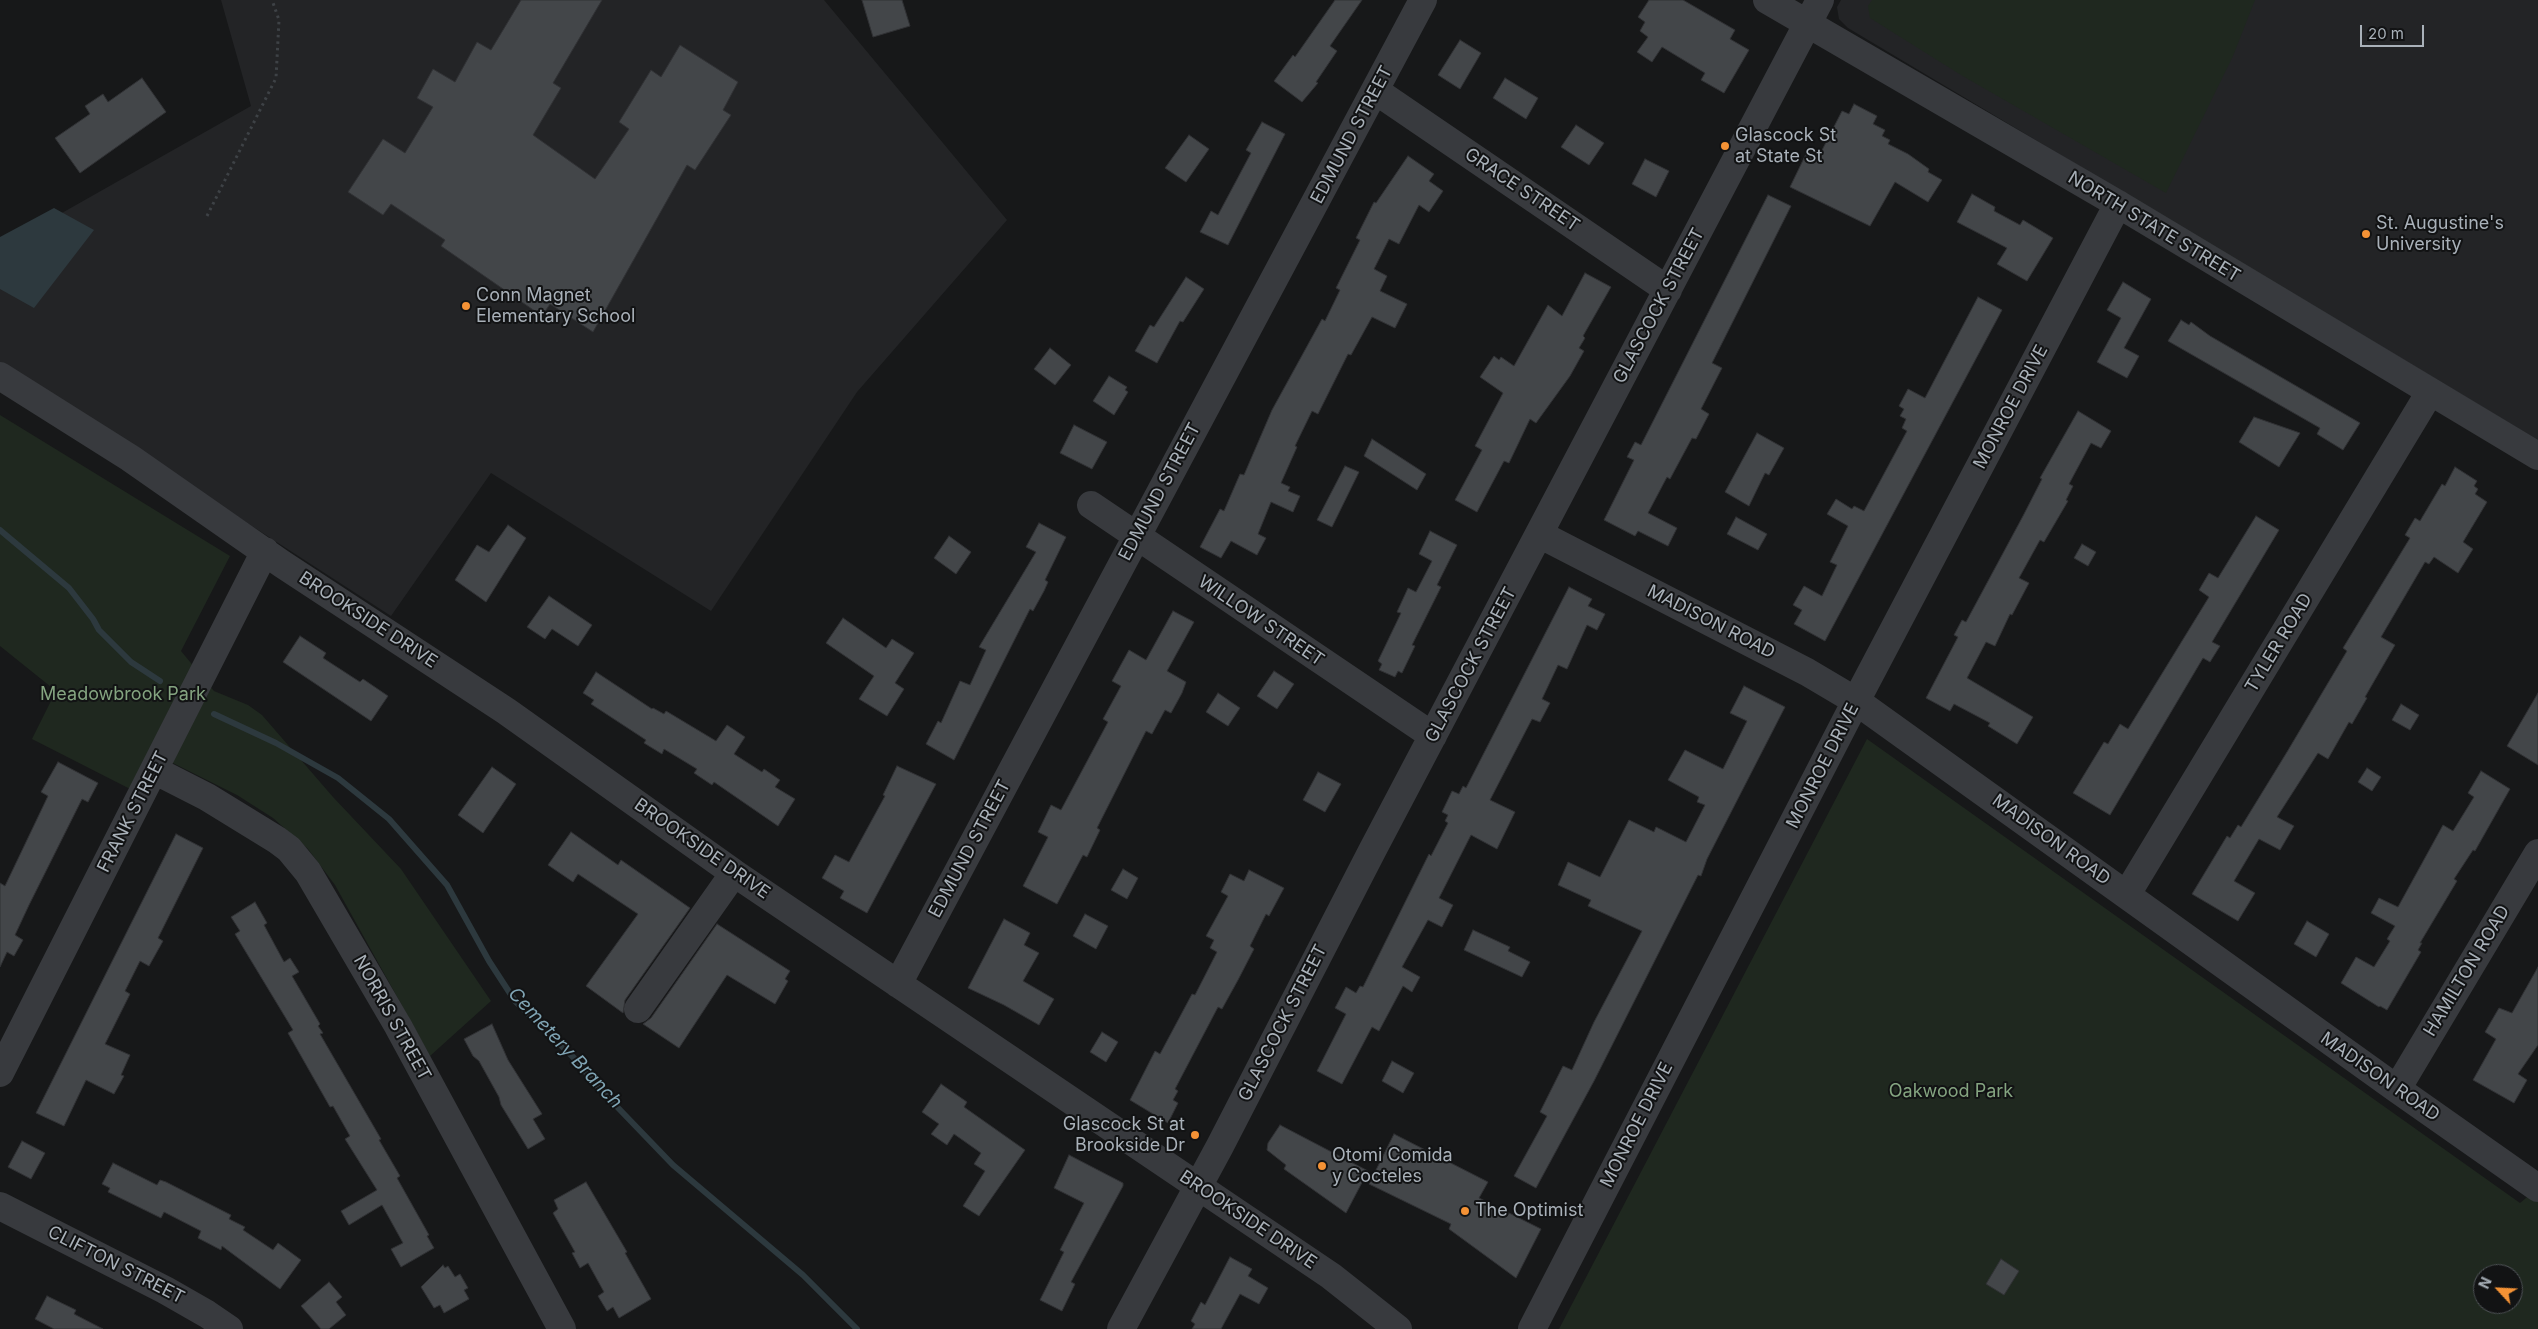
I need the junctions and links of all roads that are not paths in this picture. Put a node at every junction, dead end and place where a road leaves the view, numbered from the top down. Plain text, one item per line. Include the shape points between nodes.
1 (1424, 0) edge
2 (1768, 0) edge
3 (1820, 0) edge
4 (1807, 24) junction
5 (1376, 91) junction
6 (2118, 204) junction
7 (1668, 290) junction
8 (0, 376) edge
9 (2430, 392) junction
10 (2538, 456) edge
11 (1090, 505) dead end
12 (1539, 534) junction
13 (1137, 536) junction
14 (265, 551) junction
15 (1856, 701) junction
16 (1433, 736) junction
17 (154, 770) junction
18 (2538, 853) edge
19 (734, 873) junction
20 (2127, 894) junction
21 (898, 984) junction
22 (638, 1009) dead end
23 (0, 1073) edge
24 (2397, 1089) junction
25 (1198, 1185) junction
26 (2538, 1188) edge
27 (0, 1206) edge
28 (229, 1329) edge
29 (562, 1329) edge
30 (1120, 1329) edge
31 (1398, 1329) edge
32 (1532, 1329) edge

1 - 5 street, EDMUND STREET
2 - 4 street, NORTH STATE STREET
3 - 4 street, GLASCOCK STREET
4 - 6 street, NORTH STATE STREET
4 - 7 street, GLASCOCK STREET
5 - 7 street, GRACE STREET
5 - 13 street, EDMUND STREET
6 - 9 street, NORTH STATE STREET
6 - 15 street, MONROE DRIVE
7 - 12 street, GLASCOCK STREET
8 - 14 street, BROOKSIDE DRIVE via 130,458
9 - 10 street, NORTH STATE STREET
9 - 20 street, TYLER ROAD
11 - 13 street, WILLOW STREET
12 - 15 street, MADISON ROAD via 1807,672
12 - 16 street, GLASCOCK STREET
13 - 16 street, WILLOW STREET
13 - 21 street, EDMUND STREET
14 - 17 street, FRANK STREET
14 - 19 street, BROOKSIDE DRIVE via 506,711
15 - 20 street, MADISON ROAD
15 - 32 street, MONROE DRIVE
16 - 25 street, GLASCOCK STREET
17 - 23 street, FRANK STREET
17 - 29 street, NORRIS STREET via 207,797 277,840 308,872 398,1026
18 - 24 street, HAMILTON ROAD
19 - 21 street, BROOKSIDE DRIVE
19 - 22 street
20 - 24 street, MADISON ROAD
21 - 25 street, BROOKSIDE DRIVE
24 - 26 street, MADISON ROAD
25 - 30 street, GLASCOCK STREET
25 - 31 street, BROOKSIDE DRIVE via 1332,1276
27 - 28 street, CLIFTON STREET via 165,1290

